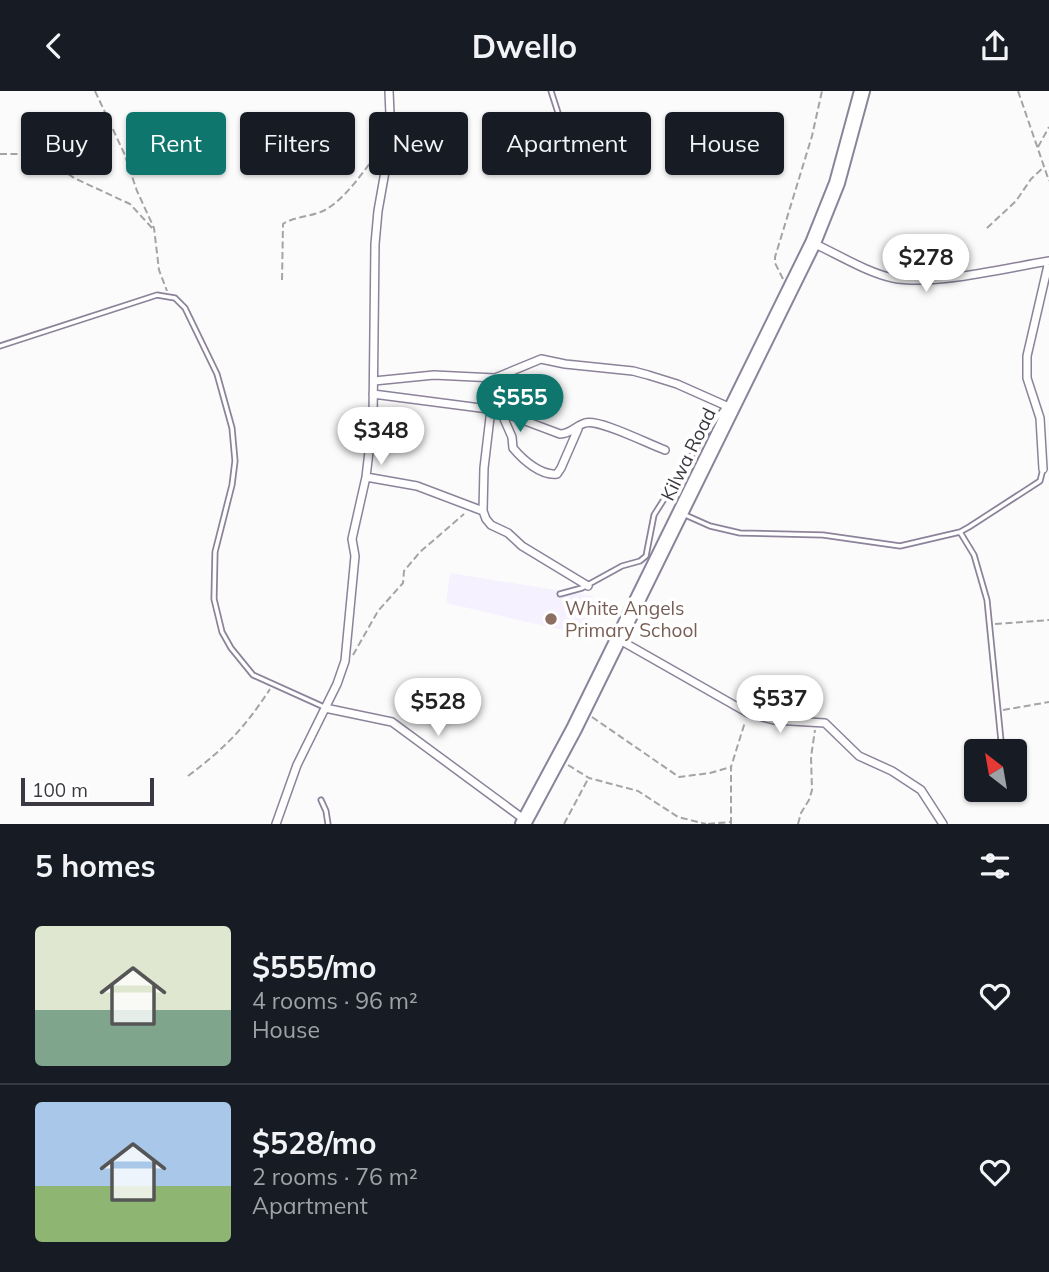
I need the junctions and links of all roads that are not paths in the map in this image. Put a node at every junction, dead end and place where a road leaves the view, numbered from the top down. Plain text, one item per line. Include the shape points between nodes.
1 (389, 91) edge
2 (551, 91) edge
3 (862, 91) edge
4 (558, 112) edge
5 (813, 243) junction
6 (0, 346) edge
7 (374, 381) junction
8 (373, 394) junction
9 (729, 407) junction
10 (491, 409) junction
11 (500, 411) junction
12 (578, 428) junction
13 (1045, 432) edge
14 (665, 450) dead end
15 (1043, 469) joint
16 (366, 477) junction
17 (483, 511) junction
18 (681, 513) junction
19 (960, 532) junction
20 (588, 586) junction
21 (561, 594) dead end
22 (617, 639) junction
23 (325, 708) junction
24 (1001, 739) edge
25 (321, 800) dead end
26 (524, 822) edge
27 (276, 824) edge
28 (328, 824) edge
29 (943, 824) edge

1 - 7 street via 391,138 375,244
2 - 4 lane
3 - 5 highway, Kilwa Road via 837,183
5 - 9 highway, Kilwa Road
5 - 13 street via 890,278 909,280 1049,261 1027,356 1027,378
6 - 23 lane via 157,295 169,295 185,308 216,374 235,447 232,485 215,552 216,608 222,632 253,675
7 - 8 street
7 - 9 street via 434,375 495,378 541,359 633,371
8 - 10 street
8 - 16 street
9 - 18 highway, Kilwa Road
9 - 20 lane via 654,515 646,556
10 - 11 street
10 - 17 street
11 - 12 street via 560,434
11 - 12 street via 513,448 521,458 551,475 561,468
12 - 14 street via 585,423 611,428
13 - 15 street
15 - 19 lane via 1037,483
16 - 17 street via 417,486
16 - 23 street via 352,539 355,556 345,661
17 - 20 street via 491,525
18 - 19 lane via 727,531 823,535 900,546
18 - 22 highway, Kilwa Road
19 - 24 lane via 974,555 987,600
20 - 21 lane
22 - 26 highway, Kilwa Road
22 - 29 street via 748,713 828,725 859,756 921,790
23 - 26 street via 392,722 488,795 508,805
23 - 27 street via 297,765
25 - 28 lane

